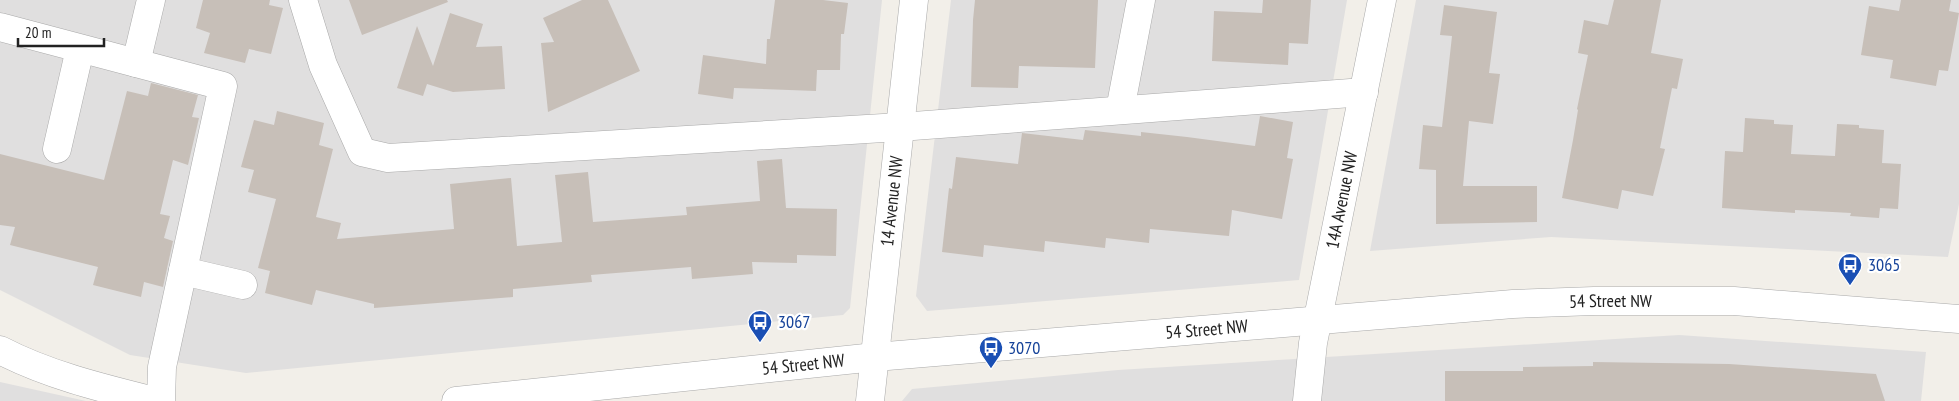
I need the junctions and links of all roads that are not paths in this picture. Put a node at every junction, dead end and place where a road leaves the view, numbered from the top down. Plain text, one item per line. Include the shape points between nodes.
1 (151, 0) edge
2 (303, 0) edge
3 (914, 0) edge
4 (1141, 0) edge
5 (1382, 0) edge
6 (0, 27) edge
7 (80, 49) junction
8 (136, 63) junction
9 (1364, 92) junction
10 (1120, 110) junction
11 (900, 127) junction
12 (57, 149) dead end
13 (183, 271) junction
14 (244, 285) dead end
15 (1318, 319) junction
16 (1959, 319) edge
17 (0, 350) edge
18 (875, 356) junction
19 (154, 401) edge
20 (162, 401) edge
21 (456, 401) edge
22 (870, 401) edge
23 (1307, 401) edge

1 - 8 street
2 - 11 street via 323,65 362,152 388,158
3 - 11 street, 14 Avenue NW
4 - 10 street
5 - 9 street, 14A Avenue NW
6 - 7 street
7 - 8 street
7 - 12 street
8 - 13 street via 223,86
9 - 10 street
9 - 15 street, 14A Avenue NW
10 - 11 street
11 - 18 street, 14 Avenue NW
13 - 14 street
13 - 20 street via 162,366
15 - 16 street, 54 Street NW via 1513,304 1680,300 1778,303
15 - 18 street, 54 Street NW
15 - 23 street, 14A Avenue NW
17 - 19 street via 22,362
18 - 21 street, 54 Street NW
18 - 22 street, 14 Avenue NW

